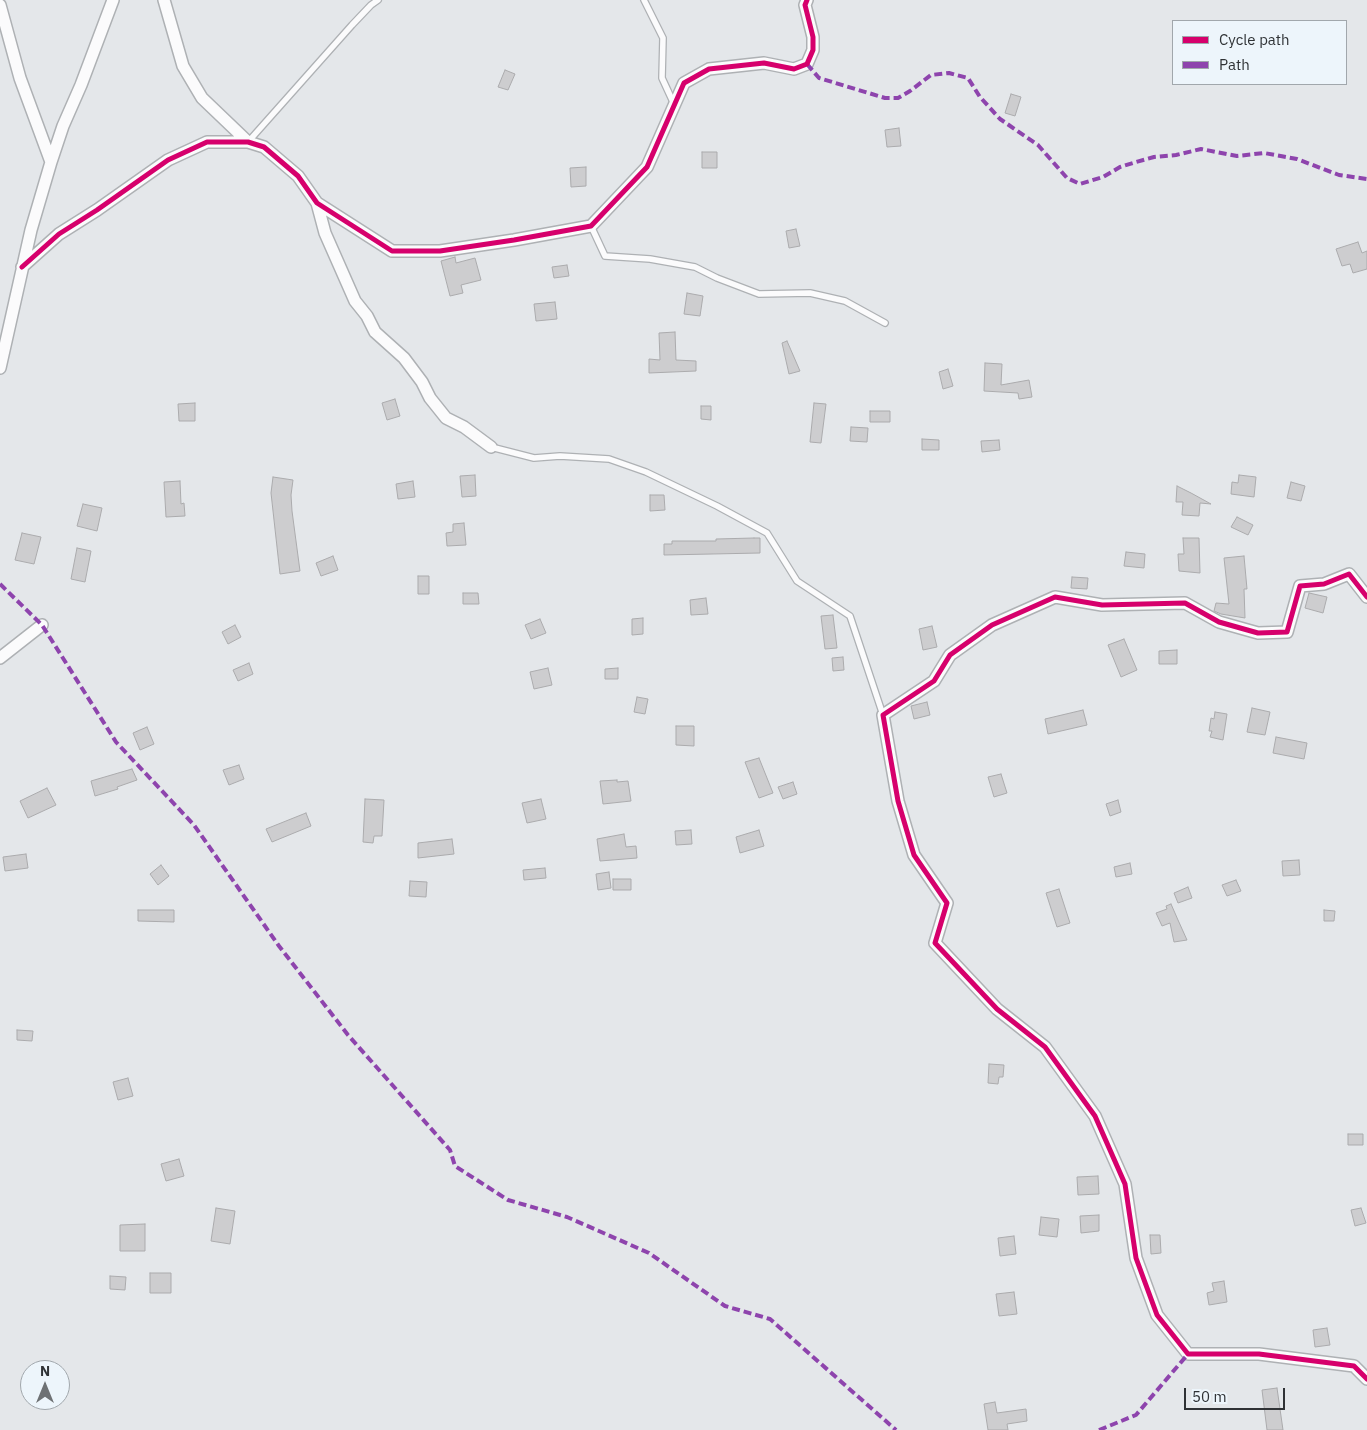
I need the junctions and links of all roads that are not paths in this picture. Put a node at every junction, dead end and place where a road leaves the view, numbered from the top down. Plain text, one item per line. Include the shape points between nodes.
1 (113, 0) edge
2 (164, 0) edge
3 (378, 0) edge
4 (644, 0) edge
5 (804, 2) edge
6 (0, 5) edge
7 (674, 104) junction
8 (248, 142) junction
9 (51, 162) junction
10 (317, 203) junction
11 (591, 226) junction
12 (22, 267) junction
13 (885, 323) dead end
14 (0, 368) edge
15 (491, 447) joint
16 (1367, 597) edge
17 (42, 625) dead end
18 (0, 658) edge
19 (883, 715) junction
20 (1367, 1379) edge

1 - 9 street
2 - 8 street via 183,66 202,98
3 - 8 lane
4 - 7 lane via 663,38 662,78
5 - 7 street via 813,37 813,50 807,64 794,69 764,63 709,68 684,83
6 - 9 street via 20,78
7 - 11 street via 647,166
8 - 10 street via 264,147 298,176
8 - 12 street via 207,142 168,160 59,234
9 - 12 street
10 - 11 street via 392,251 440,250
10 - 15 street via 325,233 355,300 375,332 404,358 446,418
11 - 13 lane via 605,256 650,259 695,268 758,294 810,293 845,301
12 - 14 street
15 - 19 lane via 534,458 609,459 646,472 767,533 797,580 850,616
16 - 19 street via 1349,574 1324,584 1300,586 1286,632 1258,633 1219,622 1186,603 1102,605 1055,597 992,625 950,655 934,681
17 - 18 street
19 - 20 street via 898,801 914,855 947,903 935,943 997,1010 1045,1047 1095,1116 1125,1184 1136,1258 1157,1315 1188,1354 1259,1354 1354,1366

